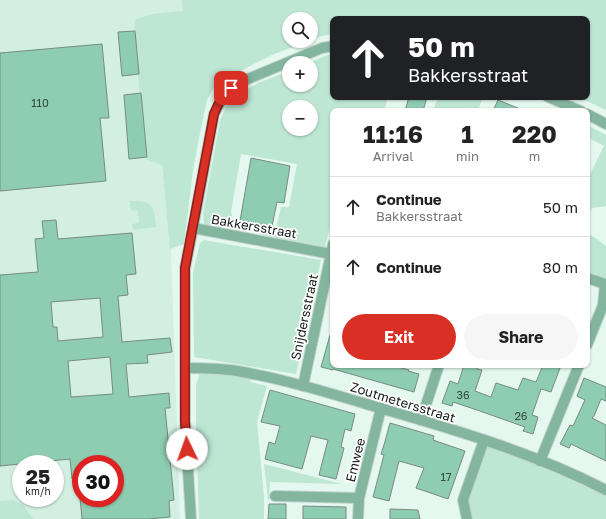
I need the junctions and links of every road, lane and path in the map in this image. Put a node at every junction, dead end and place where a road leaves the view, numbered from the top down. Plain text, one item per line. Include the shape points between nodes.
1 (330, 47) edge
2 (555, 100) edge
3 (573, 108) edge
4 (590, 116) edge
5 (606, 124) edge
6 (193, 228) junction
7 (330, 249) edge
8 (330, 259) edge
9 (590, 279) edge
10 (605, 305) edge
11 (590, 338) edge
12 (185, 368) junction
13 (437, 368) edge
14 (578, 368) edge
15 (304, 386) junction
16 (381, 408) junction
17 (421, 420) junction
18 (484, 440) junction
19 (540, 461) junction
20 (606, 490) edge
21 (275, 496) dead end
22 (359, 498) junction
23 (191, 519) edge
24 (358, 519) edge
25 (467, 519) edge

1 - 6 street via 243,81 222,96 214,114
2 - 3 street
4 - 5 street
6 - 7 street, Bakkersstraat
6 - 12 street, Bakkersstraat via 185,268
8 - 15 street, Snijdersstraat
9 - 10 street via 605,284
10 - 11 street
12 - 15 street, Zoutmetersstraat via 236,370
12 - 23 street, Bakkersstraat via 185,421
13 - 17 street
14 - 19 street
15 - 16 street, Zoutmetersstraat
16 - 17 street, Zoutmetersstraat
16 - 22 street, Emwee
17 - 18 street, Zoutmetersstraat
18 - 19 street, Zoutmetersstraat
18 - 25 street via 464,500
19 - 20 street, Zoutmetersstraat
21 - 22 street
22 - 24 street, Emwee

